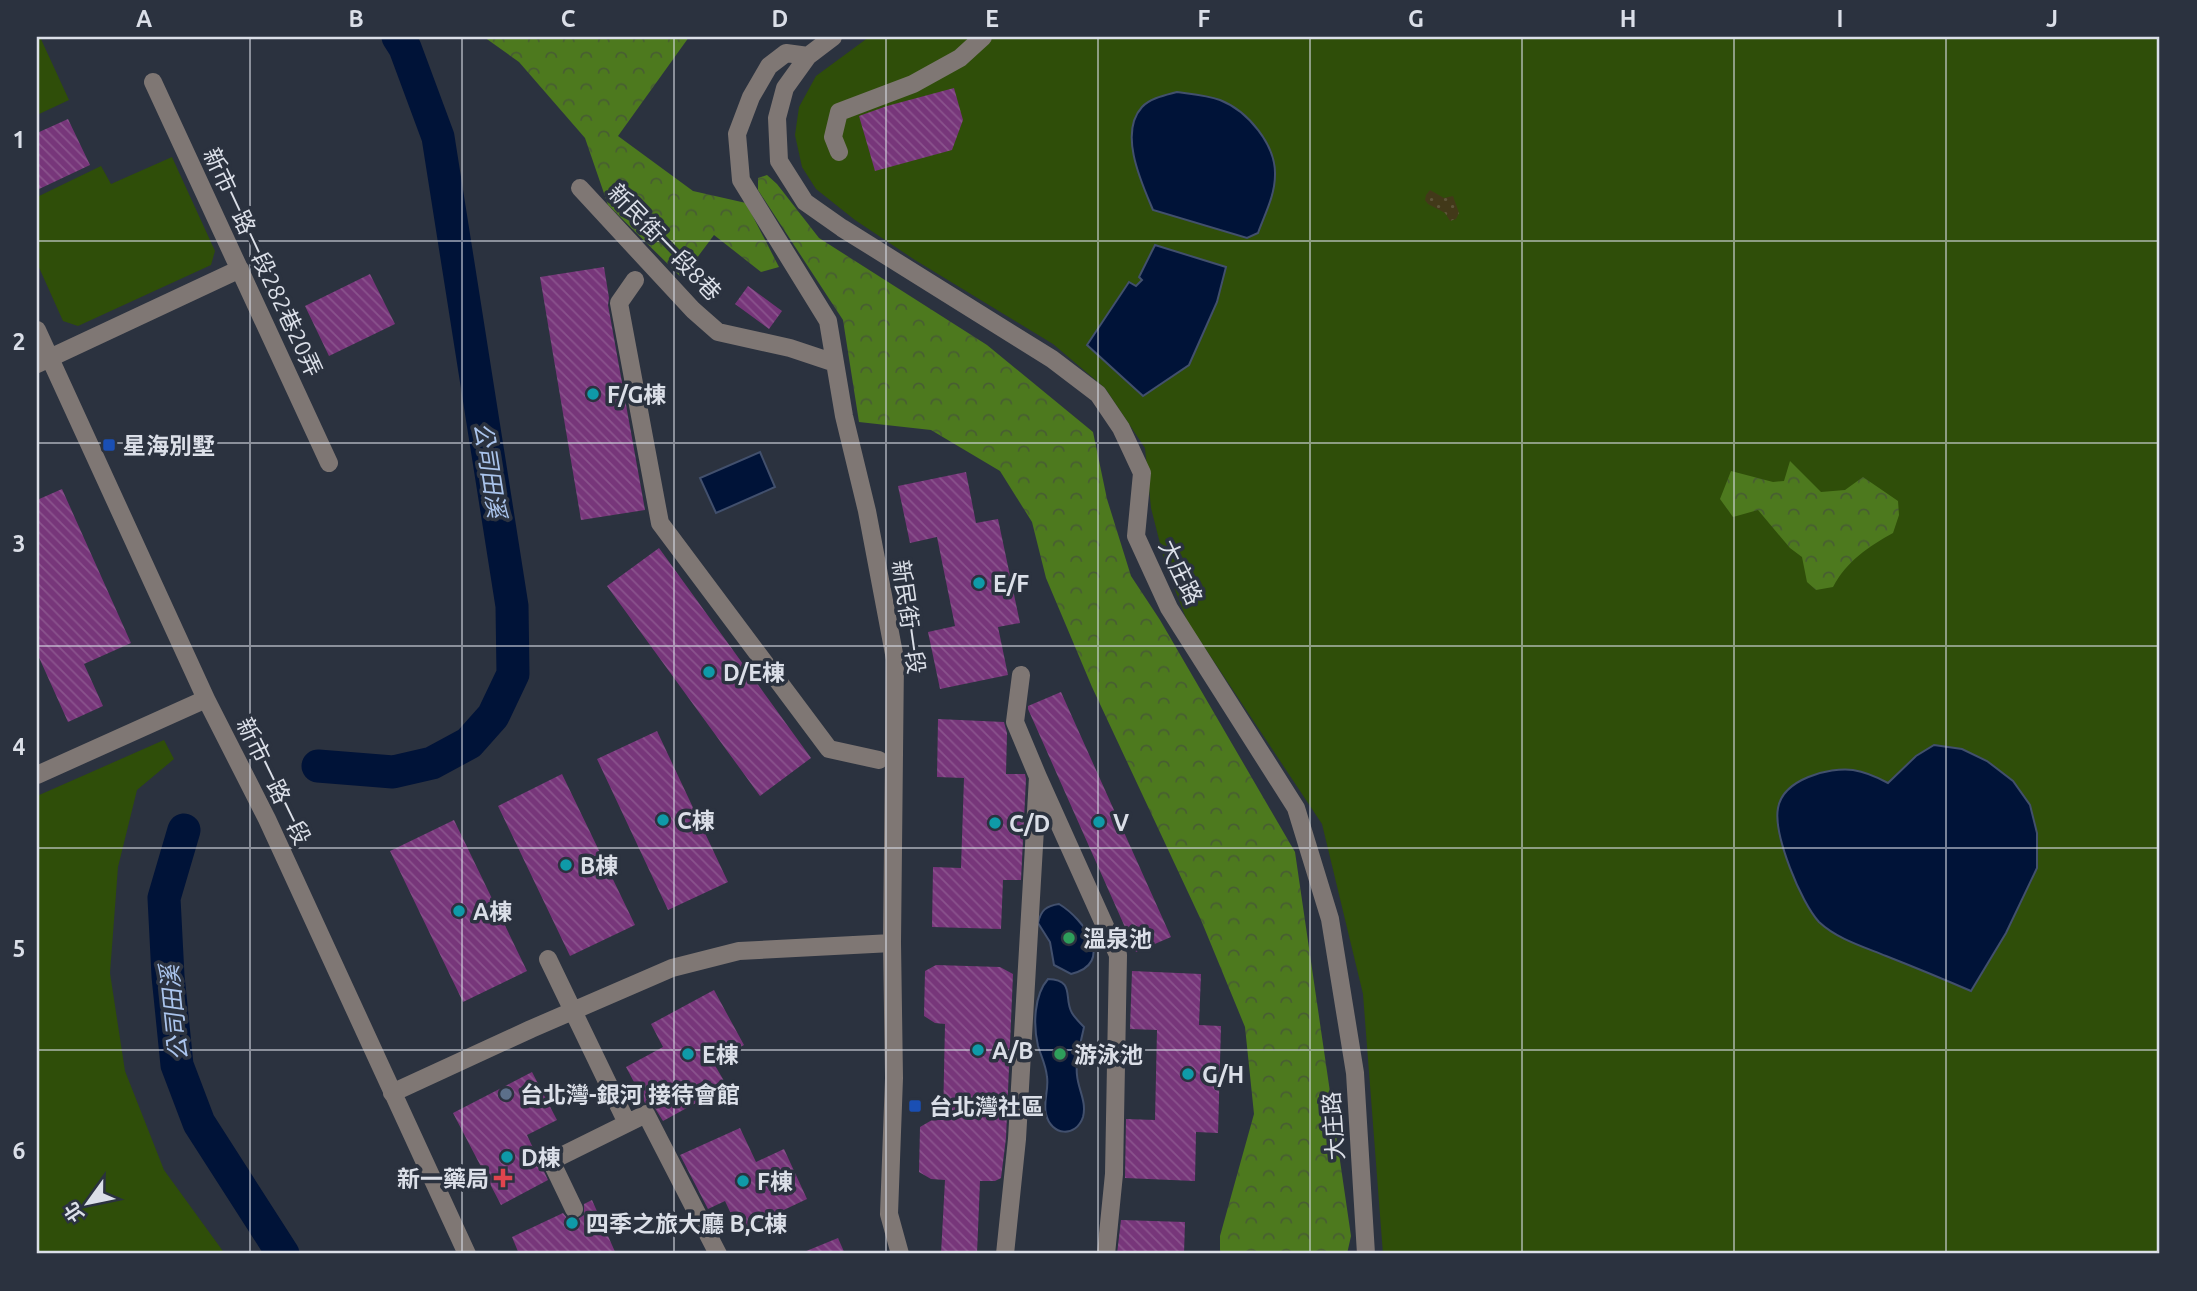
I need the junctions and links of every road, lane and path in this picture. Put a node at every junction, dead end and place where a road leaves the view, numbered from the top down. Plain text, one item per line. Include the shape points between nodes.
1 (783, 37) edge
2 (834, 37) edge
3 (983, 37) edge
4 (808, 57) junction
5 (153, 82) dead end
6 (839, 152) dead end
7 (580, 188) dead end
8 (240, 269) junction
9 (635, 280) dead end
10 (37, 330) edge
11 (43, 361) edge
12 (835, 363) junction
13 (329, 463) dead end
14 (1021, 675) dead end
15 (205, 699) junction
16 (879, 760) dead end
17 (37, 775) edge
18 (1038, 777) junction
19 (892, 943) junction
20 (548, 959) dead end
21 (573, 1011) junction
22 (392, 1093) junction
23 (627, 1124) junction
24 (574, 1209) dead end
25 (467, 1254) edge
26 (718, 1254) edge
27 (900, 1254) edge
28 (1005, 1254) edge
29 (1106, 1254) edge
30 (1366, 1254) edge

1 - 4 street
2 - 4 street, 大庄路
3 - 6 street via 960,58 914,84 839,112 833,137
4 - 12 street, 新民街一段 via 786,53 769,66 751,97 737,134 741,180 828,321
4 - 30 street, 大庄路 via 785,88 777,118 779,161 805,202 1052,359 1098,394 1136,457 1142,473 1136,536 1169,608 1296,807 1331,919 1354,1073
5 - 8 street, 新市一路一段282巷20弄
7 - 12 street, 新民街一段8巷 via 718,332
8 - 11 street
8 - 13 street, 新市一路一段282巷20弄
9 - 16 street via 619,303 660,523 829,749
10 - 11 street, 新市一路一段
11 - 15 street, 新市一路一段
12 - 19 street, 新民街一段 via 895,659
14 - 18 street via 1015,722
15 - 17 street
15 - 22 street, 新市一路一段 via 267,819
18 - 28 street via 1017,1139
18 - 29 street via 1118,955 1114,1174
19 - 21 street via 739,951 672,968
19 - 27 street, 新民街一段 via 890,1214
20 - 21 street
21 - 22 street
21 - 23 street
22 - 25 street, 新市一路一段
23 - 24 street via 551,1161
23 - 26 street via 646,1114

